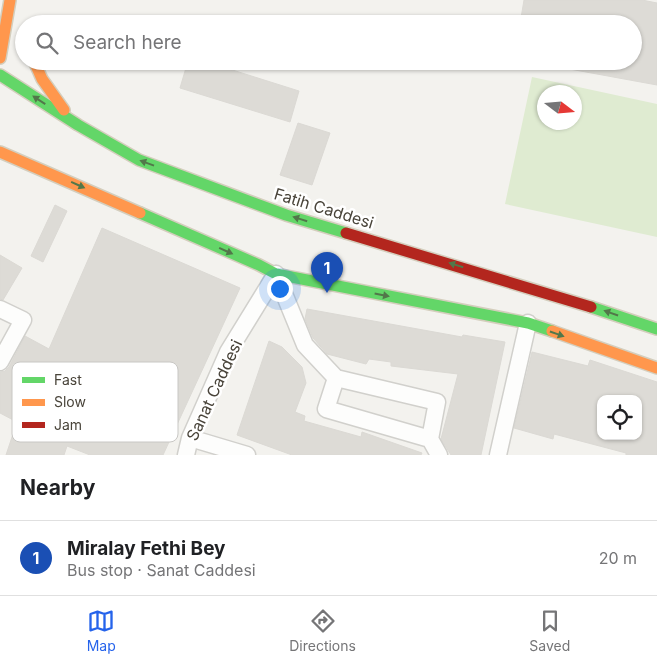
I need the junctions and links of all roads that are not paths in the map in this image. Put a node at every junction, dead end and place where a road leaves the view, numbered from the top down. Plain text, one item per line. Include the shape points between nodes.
1 (10, 0) edge
2 (17, 0) edge
3 (19, 13) dead end
4 (0, 58) edge
5 (38, 70) edge
6 (0, 75) edge
7 (78, 125) junction
8 (0, 152) edge
9 (33, 165) junction
10 (0, 166) edge
11 (276, 274) junction
12 (0, 309) edge
13 (528, 323) junction
14 (657, 329) edge
15 (0, 362) edge
16 (657, 368) edge
17 (336, 378) junction
18 (190, 438) junction
19 (430, 439) junction
20 (186, 455) edge
21 (247, 455) edge
22 (439, 455) edge
23 (498, 455) edge

1 - 4 main road
2 - 3 main road
5 - 7 main road via 57,102
7 -> 6 main road, Fatih Caddesi
14 -> 7 main road, Fatih Caddesi via 552,294 286,215 139,160
8 - 9 main road
9 - 10 main road
9 -> 11 main road
11 -> 13 main road
11 - 17 street via 305,346
11 - 18 street, Sanat Caddesi via 228,352
12 - 15 street via 23,320
13 -> 16 main road
13 - 23 street
17 - 19 street via 326,409
17 - 19 street via 437,402
18 - 20 street, Sanat Caddesi
18 - 21 street
19 - 22 street

